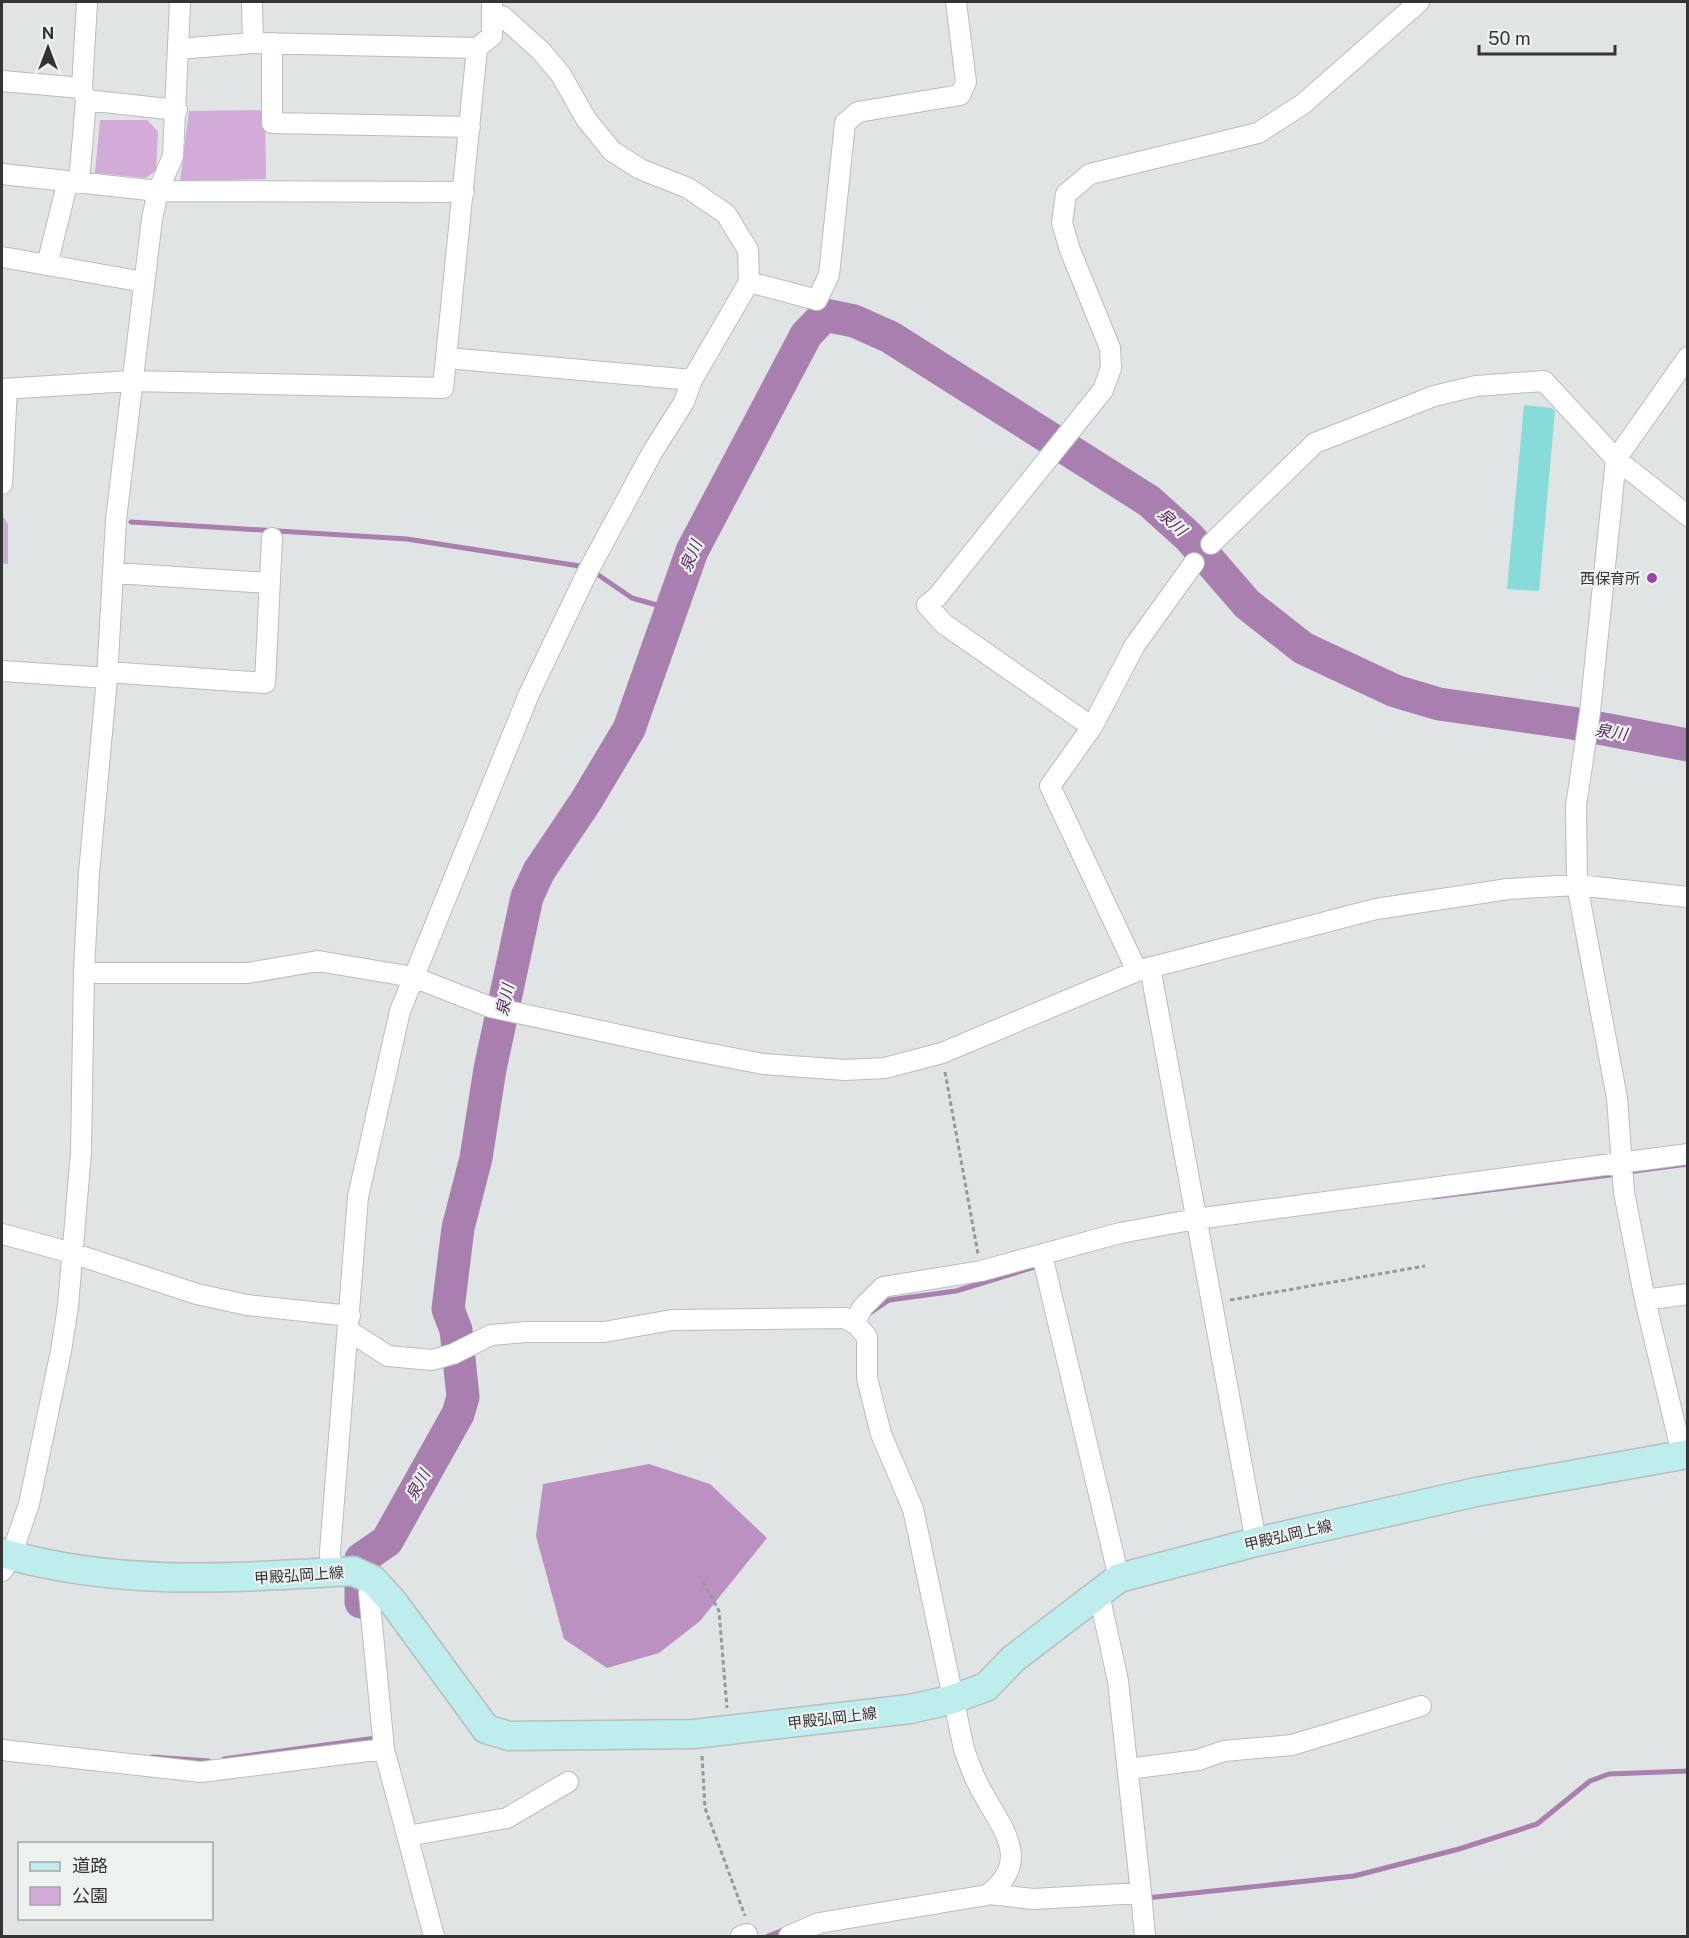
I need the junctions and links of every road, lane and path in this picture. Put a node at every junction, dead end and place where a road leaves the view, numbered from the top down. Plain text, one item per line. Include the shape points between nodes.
1 (87, 2) edge
2 (180, 2) edge
3 (252, 2) edge
4 (956, 2) edge
5 (1419, 2) edge
6 (492, 8) edge
7 (263, 43) junction
8 (477, 48) junction
9 (178, 49) junction
10 (2, 81) edge
11 (84, 94) junction
12 (177, 110) junction
13 (470, 127) junction
14 (2, 174) edge
15 (73, 182) junction
16 (158, 191) junction
17 (464, 192) junction
18 (2, 257) edge
19 (47, 265) junction
20 (144, 282) junction
21 (749, 282) junction
22 (1688, 357) edge
23 (448, 358) junction
24 (692, 380) junction
25 (131, 381) junction
26 (4, 389) edge
27 (1616, 459) junction
28 (2, 484) edge
29 (1688, 516) edge
30 (272, 538) dead end
31 (1211, 544) dead end
32 (1194, 563) dead end
33 (115, 573) junction
34 (268, 583) junction
35 (2, 671) edge
36 (107, 675) junction
37 (1092, 727) junction
38 (1577, 885) junction
39 (1688, 897) edge
40 (1144, 969) junction
41 (84, 971) junction
42 (413, 976) junction
43 (942, 1053) junction
44 (1688, 1154) edge
45 (1622, 1167) junction
46 (1197, 1228) junction
47 (2, 1234) edge
48 (72, 1253) junction
49 (1044, 1265) junction
50 (1425, 1266) dead end
51 (981, 1271) junction
52 (1688, 1294) edge
53 (1645, 1300) junction
54 (1210, 1304) junction
55 (349, 1324) junction
56 (858, 1327) junction
57 (1685, 1454) edge
58 (1256, 1542) junction
59 (5, 1560) edge
60 (355, 1575) junction
61 (703, 1582) dead end
62 (1109, 1586) junction
63 (947, 1701) junction
64 (1420, 1706) dead end
65 (729, 1730) junction
66 (700, 1734) junction
67 (384, 1749) junction
68 (2, 1750) edge
69 (1128, 1769) junction
70 (568, 1782) dead end
71 (408, 1836) junction
72 (989, 1894) junction
73 (1142, 1901) junction
74 (434, 1936) edge
75 (745, 1936) edge
76 (789, 1936) edge
77 (1145, 1936) edge

1 - 11 street
2 - 9 street
3 - 7 street
4 - 21 street via 966,82 960,95 858,112 844,123 829,275 817,300
5 - 37 street via 1303,104 1258,133 1090,174 1066,195 1062,223 1110,348 1111,368 1103,390 927,605 944,624
6 - 8 street via 492,36
6 - 21 street via 541,51 561,75 586,119 612,150 640,169 687,188 726,214 748,250
7 - 8 street
7 - 9 street
7 - 13 street via 272,123
8 - 13 street
9 - 12 street
10 - 11 street
11 - 12 street
11 - 15 street
12 - 16 street via 174,156
13 - 17 street
14 - 15 street
15 - 16 street
15 - 19 street
16 - 17 street
16 - 20 street
17 - 23 street
18 - 19 street
19 - 20 street
20 - 25 street
21 - 24 street
22 - 27 street
23 - 24 street
23 - 25 street via 443,388
24 - 42 street via 684,402 590,568 529,694
25 - 26 street
25 - 33 street via 116,520
26 - 28 street
27 - 29 street
27 - 31 street via 1544,381 1476,386 1434,396 1315,442
27 - 38 street via 1590,712 1576,806
30 - 34 street
32 - 37 street via 1135,645
33 - 34 street
33 - 36 street
34 - 36 street via 265,683
35 - 36 street
36 - 41 street
37 - 40 street via 1050,786
38 - 39 street
38 - 40 street via 1508,889 1376,909
38 - 45 street via 1617,1098
40 - 43 street
40 - 46 street
41 - 42 street via 248,973 318,961
41 - 48 street via 81,1152
42 - 43 street via 490,1007 763,1064 855,1070 885,1068
42 - 55 street via 400,1011 358,1197
43 - 51 path
44 - 45 street
45 - 46 street
45 - 53 street
46 - 49 street via 1120,1233
46 - 54 street
47 - 48 street
48 - 55 street via 197,1294
48 - 59 street via 62,1351 29,1504
49 - 51 street
49 - 62 street
50 - 54 path
51 - 56 street via 883,1287 862,1307
52 - 53 street
53 - 57 street
54 - 58 street
55 - 56 street via 388,1356 432,1360 491,1335 604,1332 672,1320 844,1318
55 - 60 street via 330,1552
56 - 63 street via 867,1337 867,1378 881,1434 913,1509
57 - 58 main road, 甲殿弘岡上線 via 1476,1492
58 - 62 main road, 甲殿弘岡上線
59 - 60 main road, 甲殿弘岡上線 via 83,1571 207,1580
60 - 66 main road, 甲殿弘岡上線 via 393,1602 486,1729 509,1736
60 - 67 street via 369,1593
61 - 65 path via 719,1611
62 - 63 main road, 甲殿弘岡上線 via 1014,1659 986,1687
62 - 69 street
63 - 65 main road, 甲殿弘岡上線 via 910,1709
63 - 72 street via 977,1784 1010,1838 1005,1877
64 - 69 street via 1293,1745 1224,1751 1198,1760
65 - 66 main road, 甲殿弘岡上線
66 - 75 path via 705,1808 745,1909
67 - 68 street via 201,1772
67 - 71 street
69 - 73 street
70 - 71 street via 507,1818
71 - 74 street
72 - 73 street
72 - 76 street via 819,1923
73 - 77 street

